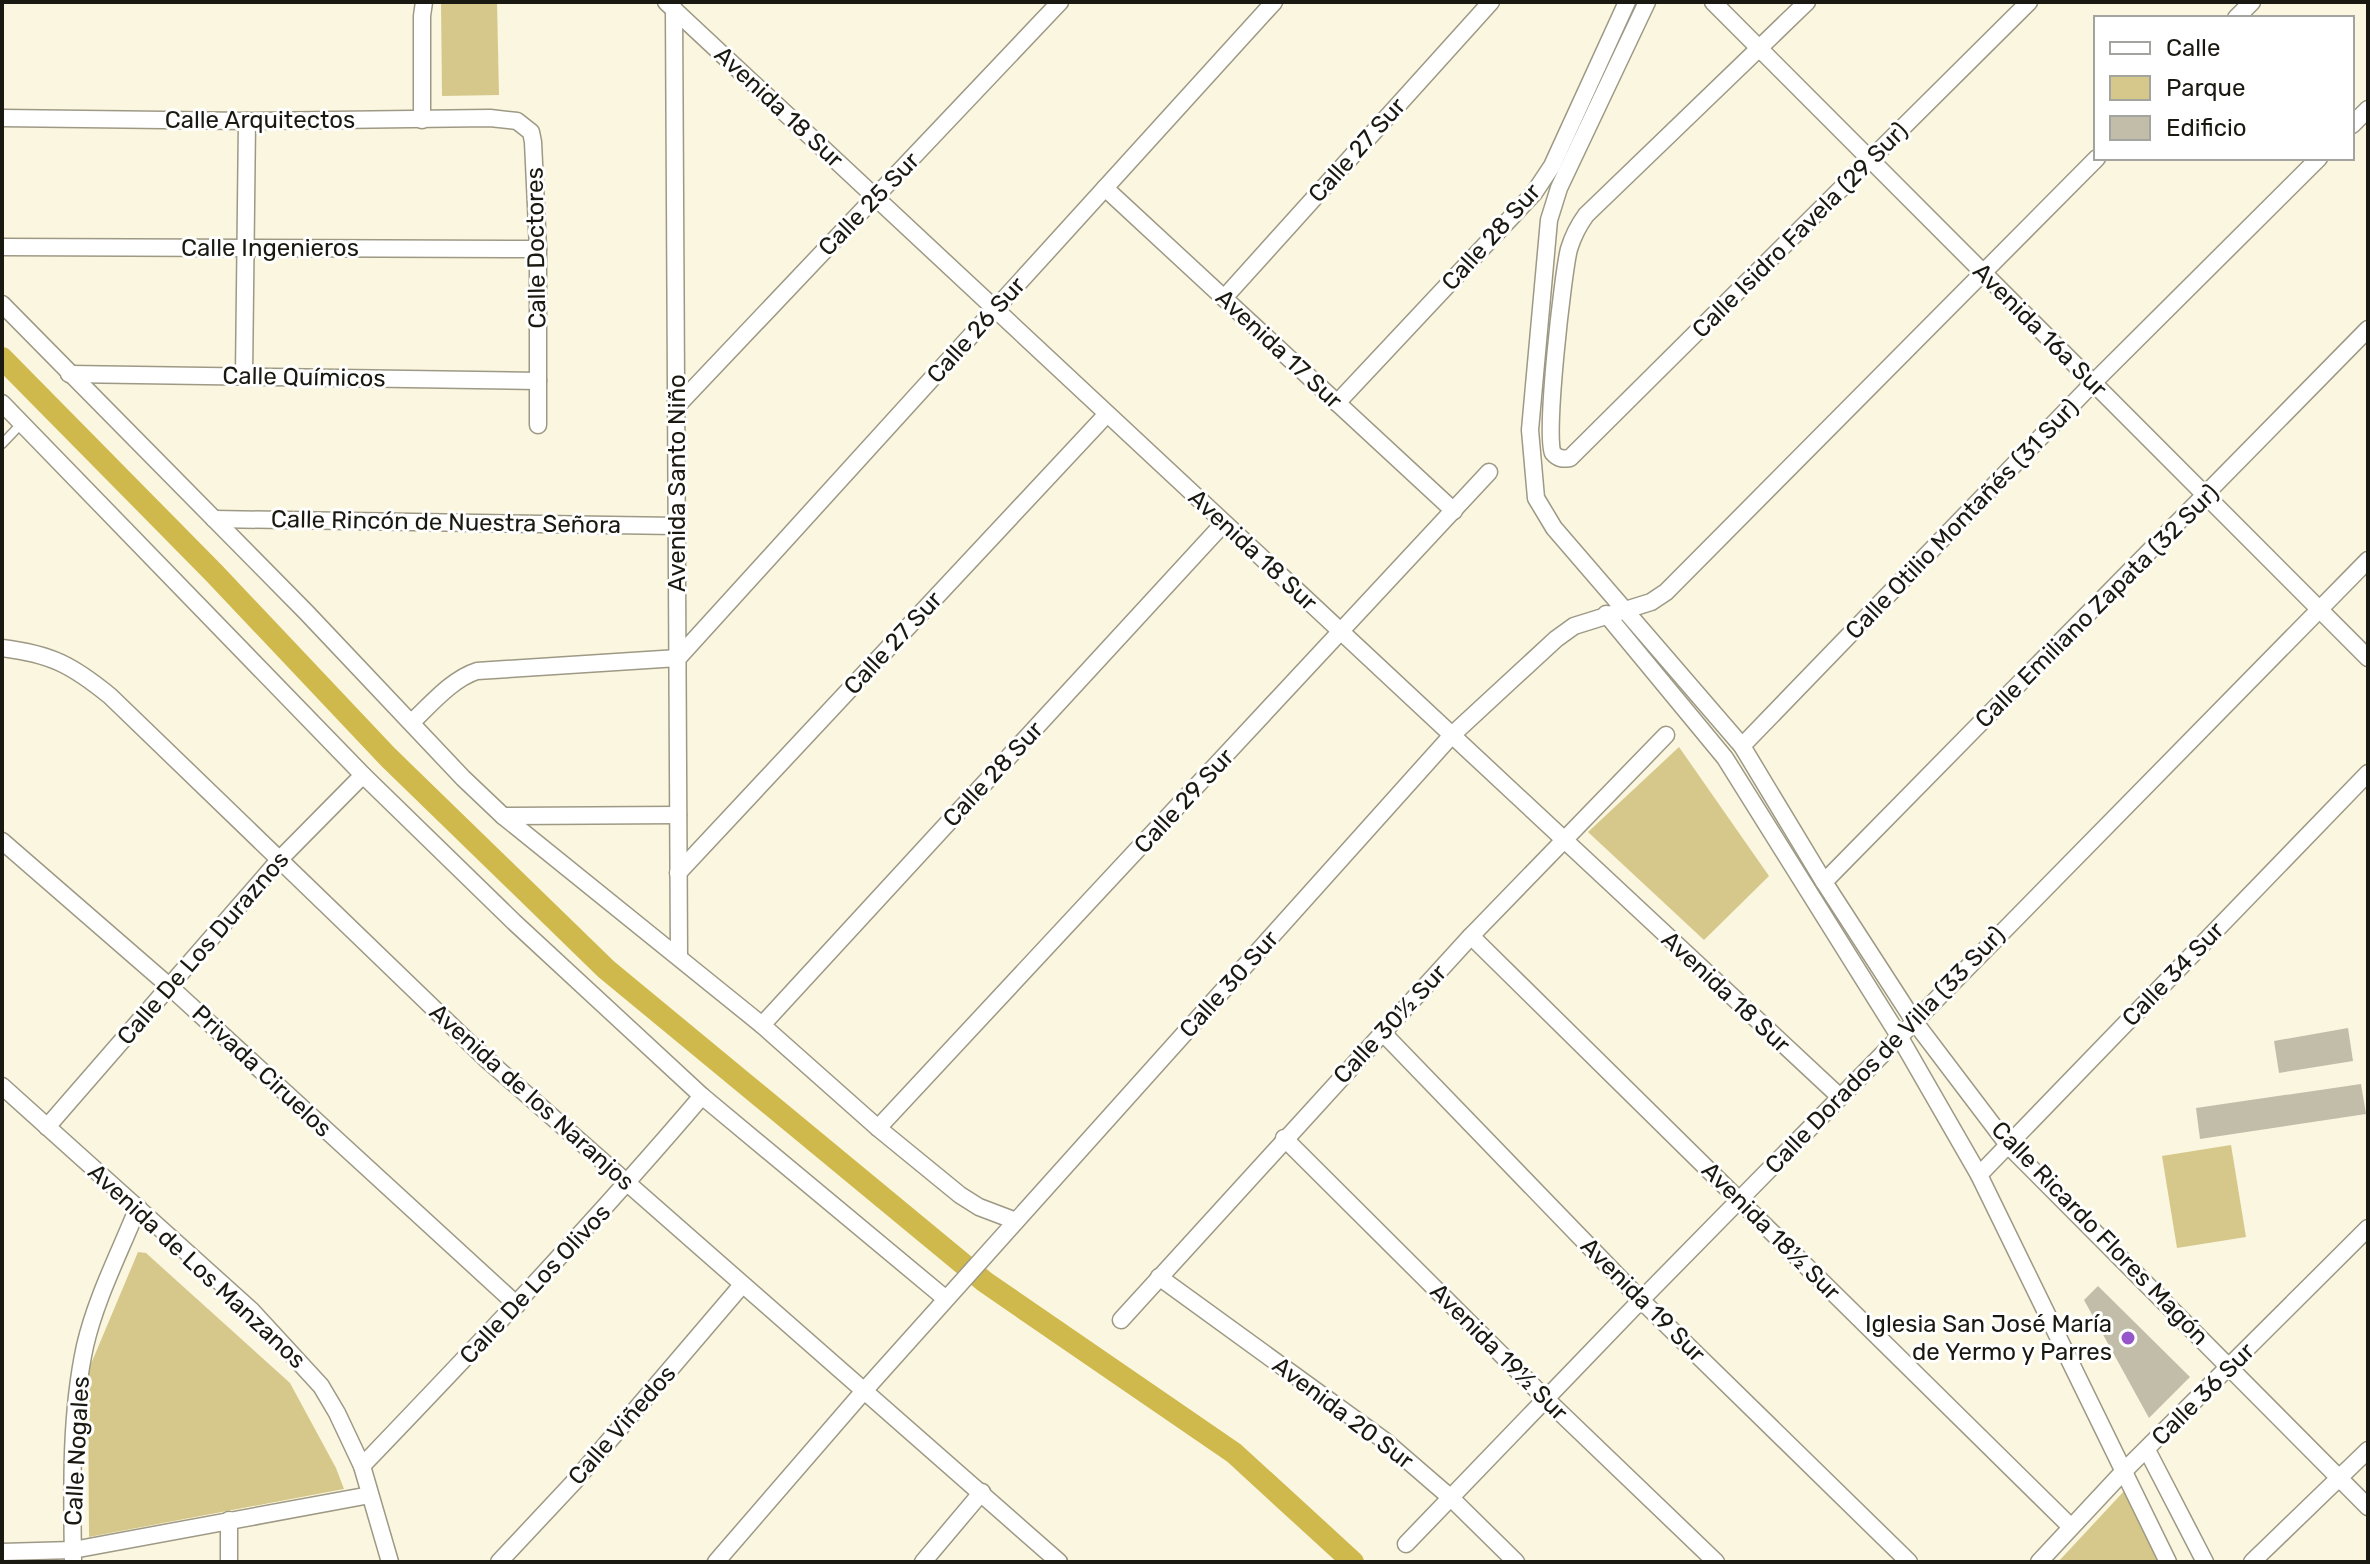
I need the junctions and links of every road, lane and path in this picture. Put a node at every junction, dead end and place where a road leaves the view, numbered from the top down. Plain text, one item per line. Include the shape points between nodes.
1 (424, 2) edge
2 (1060, 2) edge
3 (1274, 2) edge
4 (1491, 2) edge
5 (1627, 2) edge
6 (1647, 2) edge
7 (1713, 2) edge
8 (1807, 2) edge
9 (2029, 2) edge
10 (670, 6) edge
11 (1760, 49) junction
12 (2, 118) edge
13 (422, 120) junction
14 (247, 121) junction
15 (517, 121) joint
16 (1870, 160) junction
17 (2095, 160) edge
18 (2317, 160) edge
19 (1105, 188) junction
20 (875, 197) junction
21 (2, 247) edge
22 (246, 248) junction
23 (538, 249) junction
24 (1983, 273) junction
25 (1224, 298) junction
26 (2, 304) edge
27 (995, 309) junction
28 (2368, 329) edge
29 (69, 374) junction
30 (244, 376) junction
31 (538, 381) junction
32 (2094, 382) junction
33 (2, 403) edge
34 (1337, 403) junction
35 (677, 406) junction
36 (1107, 414) junction
37 (22, 423) junction
38 (538, 425) dead end
39 (2, 444) edge
40 (1489, 472) dead end
41 (2206, 496) junction
42 (1454, 511) junction
43 (214, 519) junction
44 (1224, 523) junction
45 (677, 526) junction
46 (2368, 560) edge
47 (2319, 609) junction
48 (1614, 612) junction
49 (1342, 632) junction
50 (2, 648) edge
51 (678, 658) junction
52 (2368, 658) edge
53 (412, 722) junction
54 (1452, 735) junction
55 (1666, 735) dead end
56 (1742, 746) junction
57 (2368, 773) edge
58 (363, 775) junction
59 (678, 815) junction
60 (503, 816) junction
61 (2, 841) edge
62 (1565, 842) junction
63 (280, 859) junction
64 (678, 873) junction
65 (1824, 882) junction
66 (1471, 936) junction
67 (679, 956) junction
68 (169, 986) junction
69 (1914, 1021) junction
70 (762, 1025) junction
71 (1382, 1032) junction
72 (1899, 1036) junction
73 (2, 1086) edge
74 (702, 1096) junction
75 (1840, 1097) junction
76 (47, 1127) junction
77 (878, 1128) junction
78 (1284, 1138) junction
79 (2008, 1145) junction
80 (1979, 1175) junction
81 (627, 1184) junction
82 (1739, 1199) junction
83 (138, 1207) junction
84 (1016, 1221) junction
85 (2368, 1228) edge
86 (1159, 1277) junction
87 (742, 1285) junction
88 (946, 1299) junction
89 (1641, 1300) junction
90 (517, 1305) junction
91 (1121, 1320) dead end
92 (2230, 1367) junction
93 (863, 1392) junction
94 (1545, 1398) junction
95 (2147, 1450) junction
96 (2368, 1450) edge
97 (362, 1466) junction
98 (2123, 1472) junction
99 (2340, 1478) junction
100 (982, 1492) junction
101 (370, 1495) junction
102 (1451, 1498) junction
103 (2368, 1507) edge
104 (229, 1520) junction
105 (2071, 1527) junction
106 (1406, 1544) dead end
107 (2, 1552) edge
108 (73, 1556) edge
109 (229, 1562) edge
110 (390, 1562) edge
111 (499, 1562) edge
112 (716, 1562) edge
113 (923, 1562) edge
114 (1059, 1562) edge
115 (1516, 1562) edge
116 (1716, 1562) edge
117 (1909, 1562) edge
118 (2039, 1562) edge
119 (2168, 1562) edge
120 (2205, 1562) edge
121 (2252, 1562) edge

1 - 13 street
2 - 20 street, Calle 25 Sur
3 - 19 street, Calle 26 Sur
4 - 25 street, Calle 27 Sur
5 - 34 street, Calle 28 Sur via 1552,166 1534,193
6 - 48 street via 1549,220 1530,430 1536,498
7 - 11 street, Avenida 16a Sur
8 - 11 street
9 - 16 street, Calle Isidro Favela (29 Sur)
10 - 20 street, Avenida 18 Sur
10 - 35 street, Avenida Santo Niño
11 - 16 street, Avenida 16a Sur
11 - 16 street, Calle Isidro Favela (29 Sur) via 1574,232 1552,407 1554,454 1570,458
12 - 14 street, Calle Arquitectos
13 - 14 street, Calle Arquitectos
13 - 15 street, Calle Arquitectos
14 - 22 street
15 - 23 street, Calle Doctores via 531,132 533,142
16 - 24 street, Avenida 16a Sur
17 - 24 street, Calle 30 Sur
18 - 32 street, Calle Otilio Montañés (31 Sur)
19 - 25 street, Avenida 17 Sur
19 - 27 street, Calle 26 Sur
20 - 27 street, Avenida 18 Sur
20 - 35 street, Calle 25 Sur
21 - 22 street, Calle Ingenieros
22 - 23 street, Calle Ingenieros
22 - 30 street
23 - 31 street, Calle Doctores
24 - 32 street, Avenida 16a Sur
24 - 48 street, Calle 30 Sur via 1666,592
25 - 34 street, Avenida 17 Sur
26 - 29 street
27 - 36 street, Avenida 18 Sur
27 - 51 street, Calle 26 Sur
28 - 41 street, Calle Emiliano Zapata (32 Sur)
29 - 30 street, Calle Químicos
29 - 43 street
30 - 31 street, Calle Químicos
31 - 38 street, Calle Doctores
32 - 41 street, Avenida 16a Sur
32 - 56 street, Calle Otilio Montañés (31 Sur)
33 - 37 street
34 - 42 street, Avenida 17 Sur
35 - 45 street, Avenida Santo Niño
36 - 44 street, Avenida 18 Sur
36 - 64 street, Calle 27 Sur
37 - 39 lane
37 - 58 street
40 - 42 street, Calle 29 Sur
41 - 47 street, Avenida 16a Sur
41 - 65 street, Calle Emiliano Zapata (32 Sur)
42 - 49 street, Calle 29 Sur
43 - 45 street, Calle Rincón de Nuestra Señora
43 - 53 street
44 - 49 street, Avenida 18 Sur
44 - 70 street, Calle 28 Sur
45 - 51 street, Avenida Santo Niño
46 - 47 street, Calle Dorados de Villa (33 Sur)
47 - 52 street, Avenida 16a Sur
47 - 69 street, Calle Dorados de Villa (33 Sur)
48 - 54 street, Calle 30 Sur via 1574,626 1556,639
48 - 56 street, Calle Ricardo Flores Magón
48 - 72 street, Calle Ricardo Flores Magón via 1725,758
49 - 54 street, Avenida 18 Sur
49 - 77 street, Calle 29 Sur
50 - 63 street, Avenida de los Naranjos via 34,652 87,677
51 - 53 street via 477,671 465,674
51 - 59 street, Avenida Santo Niño
53 - 60 street
54 - 62 street, Avenida 18 Sur
54 - 84 street, Calle 30 Sur
55 - 62 street, Calle 30½ Sur
56 - 65 street, Calle Ricardo Flores Magón
57 - 79 street, Calle 34 Sur
58 - 63 street, Calle De Los Duraznos
58 - 74 street
59 - 60 street
59 - 64 street, Avenida Santo Niño
60 - 67 street
61 - 68 street, Privada Ciruelos
62 - 66 street, Calle 30½ Sur
62 - 75 street, Avenida 18 Sur
63 - 68 street, Calle De Los Duraznos
63 - 81 street, Avenida de los Naranjos via 485,1058
64 - 67 street, Avenida Santo Niño
65 - 69 street, Calle Ricardo Flores Magón
66 - 71 street, Calle 30½ Sur
66 - 82 street, Avenida 18½ Sur
67 - 70 street
68 - 76 street, Calle De Los Duraznos
68 - 90 street, Privada Ciruelos
69 - 72 street, Calle Dorados de Villa (33 Sur)
69 - 79 street, Calle Ricardo Flores Magón
70 - 77 street
71 - 78 street, Calle 30½ Sur
71 - 89 street, Avenida 19 Sur
72 - 75 street, Calle Dorados de Villa (33 Sur)
72 - 80 street, Calle Ricardo Flores Magón
73 - 76 street, Avenida de Los Manzanos
74 - 81 street, Calle De Los Olivos
74 - 88 street
75 - 82 street, Calle Dorados de Villa (33 Sur)
76 - 83 street, Avenida de Los Manzanos
77 - 84 street via 960,1195
78 - 86 street, Calle 30½ Sur
78 - 94 street, Avenida 19½ Sur
79 - 80 street, Calle 34 Sur
79 - 92 street, Calle Ricardo Flores Magón
80 - 98 street, Calle Ricardo Flores Magón
81 - 87 street, Avenida de los Naranjos
81 - 90 street, Calle De Los Olivos
82 - 89 street, Calle Dorados de Villa (33 Sur)
82 - 105 street, Avenida 18½ Sur
83 - 97 street, Avenida de Los Manzanos via 298,1358 337,1413
83 - 108 street, Calle Nogales via 96,1311 82,1364 75,1418
84 - 88 street, Calle 30 Sur
85 - 92 street, Calle 36 Sur
86 - 91 street, Calle 30½ Sur
86 - 102 street, Avenida 20 Sur via 1385,1441
87 - 93 street, Avenida de los Naranjos
87 - 111 street, Calle Viñedos
88 - 93 street, Calle 30 Sur
89 - 94 street, Calle Dorados de Villa (33 Sur)
89 - 117 street, Avenida 19 Sur
90 - 97 street, Calle De Los Olivos
92 - 95 street, Calle 36 Sur
92 - 99 street, Calle Ricardo Flores Magón
93 - 100 street, Avenida de los Naranjos
93 - 112 street, Calle 30 Sur
94 - 102 street, Calle Dorados de Villa (33 Sur)
94 - 116 street, Avenida 19½ Sur
95 - 98 street, Calle 36 Sur
95 - 120 street
96 - 99 street
97 - 101 street, Avenida de Los Manzanos
98 - 105 street, Calle 36 Sur
98 - 119 street, Calle Ricardo Flores Magón
99 - 103 street, Calle Ricardo Flores Magón
99 - 121 street
100 - 113 street
100 - 114 street, Avenida de los Naranjos
101 - 104 street
101 - 110 street, Avenida de Los Manzanos
102 - 106 street, Calle Dorados de Villa (33 Sur)
102 - 115 street, Avenida 20 Sur
104 - 108 street
104 - 109 street
105 - 118 street, Calle 36 Sur
107 - 108 street

